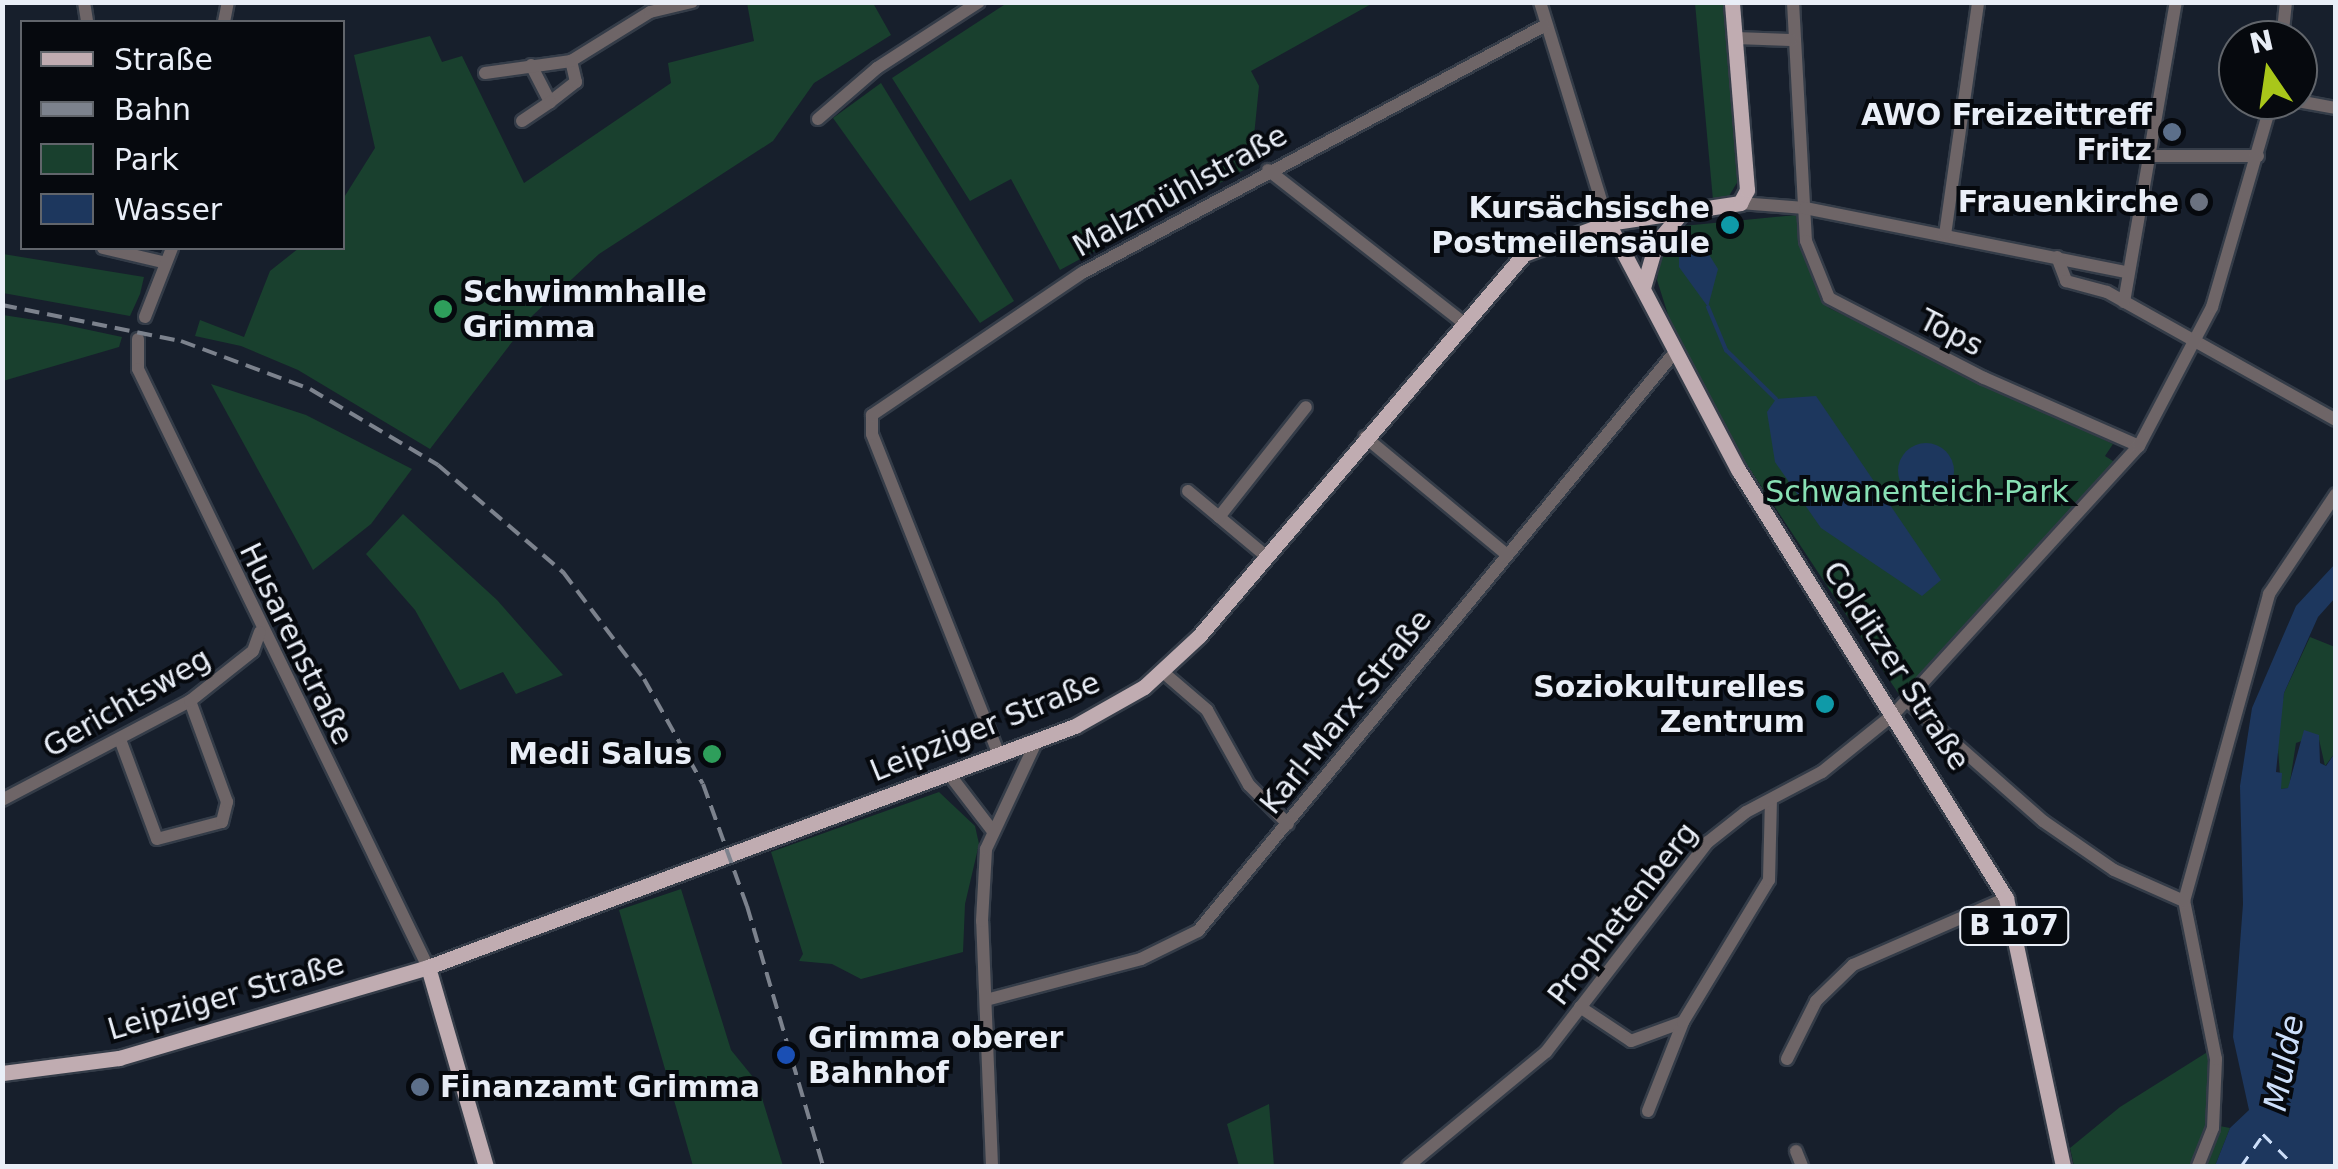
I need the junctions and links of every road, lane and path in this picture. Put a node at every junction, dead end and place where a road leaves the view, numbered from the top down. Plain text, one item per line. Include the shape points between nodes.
1 (692, 2) edge
2 (979, 2) edge
3 (1540, 2) edge
4 (1732, 2) edge
5 (1793, 2) edge
6 (1978, 2) edge
7 (2176, 2) edge
8 (1544, 26) junction
9 (1735, 38) junction
10 (1792, 40) junction
11 (571, 61) junction
12 (531, 65) junction
13 (485, 73) dead end
14 (550, 102) junction
15 (818, 119) dead end
16 (2267, 120) edge
17 (522, 121) dead end
18 (2152, 149) junction
19 (2258, 156) junction
20 (1268, 170) junction
21 (1740, 203) junction
22 (1805, 208) junction
23 (1680, 214) junction
24 (1608, 223) junction
25 (1945, 236) junction
26 (111, 250) edge
27 (171, 250) edge
28 (2057, 257) junction
29 (162, 262) junction
30 (2128, 273) junction
31 (1643, 288) junction
32 (2124, 302) junction
33 (145, 317) dead end
34 (1461, 321) junction
35 (138, 339) dead end
36 (2198, 344) junction
37 (1675, 352) junction
38 (1306, 408) dead end
39 (2336, 420) edge
40 (1365, 437) junction
41 (2140, 446) junction
42 (1188, 491) dead end
43 (2336, 494) edge
44 (1219, 518) junction
45 (1507, 555) junction
46 (1266, 556) junction
47 (260, 632) junction
48 (1164, 672) junction
49 (1907, 701) junction
50 (190, 702) junction
51 (1894, 714) junction
52 (1037, 740) junction
53 (120, 742) junction
54 (999, 755) junction
55 (949, 774) junction
56 (2, 800) edge
57 (1771, 800) junction
58 (1288, 824) junction
59 (992, 830) junction
60 (2006, 898) junction
61 (2184, 901) junction
62 (428, 967) junction
63 (986, 1000) junction
64 (1580, 1007) junction
65 (1683, 1022) junction
66 (1787, 1059) dead end
67 (2, 1073) edge
68 (1648, 1111) dead end
69 (1796, 1150) dead end
70 (486, 1166) edge
71 (992, 1166) edge
72 (1408, 1166) edge
73 (1802, 1166) edge
74 (2063, 1166) edge
75 (2198, 1166) edge

1 - 11 street via 650,12
2 - 15 street via 877,68
3 - 8 street
4 - 9 main road
5 - 10 street, Tops
6 - 25 street
7 - 18 street
8 - 20 street, Malzmühlstraße
8 - 24 street
9 - 10 street
9 - 21 main road via 1747,190
10 - 22 street, Tops
11 - 12 street
11 - 14 street via 576,82
12 - 13 street
12 - 14 street
14 - 17 street
16 - 19 street, Prophetenberg
18 - 19 street
18 - 30 street
19 - 36 street, Prophetenberg
20 - 34 street
20 - 54 street, Malzmühlstraße via 1026,308 869,419
21 - 22 street, Leipziger Straße
21 - 23 main road, Leipziger Straße
22 - 25 street, Leipziger Straße
22 - 41 street, Tops via 1806,241 1829,298 1984,378
23 - 24 main road, Leipziger Straße
23 - 31 main road via 1656,244
24 - 31 main road, Colditzer Straße / B 107
24 - 34 main road, Leipziger Straße via 1524,254
25 - 28 street, Leipziger Straße
26 - 29 street
27 - 29 street
28 - 30 street, Leipziger Straße
28 - 32 street via 2066,282
29 - 33 street
30 - 32 street
31 - 37 main road, Colditzer Straße / B 107
32 - 36 street
34 - 40 main road, Leipziger Straße
35 - 47 street, Husarenstraße via 138,368
36 - 39 street
36 - 41 street, Prophetenberg
37 - 45 street, Karl-Marx-Straße
37 - 51 main road, Colditzer Straße / B 107 via 1739,470
38 - 44 street
40 - 45 street
40 - 46 main road, Leipziger Straße
41 - 49 street, Prophetenberg
42 - 44 street
43 - 61 street via 2269,594
44 - 46 street
45 - 58 street, Karl-Marx-Straße
46 - 48 main road, Leipziger Straße
47 - 50 street, Gerichtsweg via 254,652
47 - 62 street, Husarenstraße
48 - 52 main road, Leipziger Straße via 1114,706
48 - 58 street via 1207,710 1248,785
49 - 51 street, Prophetenberg
49 - 61 street via 2044,822 2114,870
50 - 53 street, Gerichtsweg
50 - 53 street via 227,802 222,822 158,840
51 - 57 street, Prophetenberg via 1822,772
51 - 60 main road, Colditzer Straße / B 107
52 - 54 main road, Leipziger Straße
52 - 59 street
53 - 56 street, Gerichtsweg
54 - 55 main road, Leipziger Straße
55 - 59 street
55 - 62 main road, Leipziger Straße
57 - 64 street, Prophetenberg via 1708,842
57 - 65 street via 1770,880
58 - 63 street, Karl-Marx-Straße via 1189,938 1140,959
59 - 63 street via 983,879
60 - 66 street via 1854,965 1816,1001
60 - 74 main road, Colditzer Straße / B 107
61 - 75 street via 2216,1059 2213,1128
62 - 67 main road, Leipziger Straße via 119,1058
62 - 70 main road
63 - 71 street
64 - 65 street via 1632,1041
64 - 72 street, Prophetenberg via 1517,1078 1444,1130
65 - 68 street
69 - 73 street

